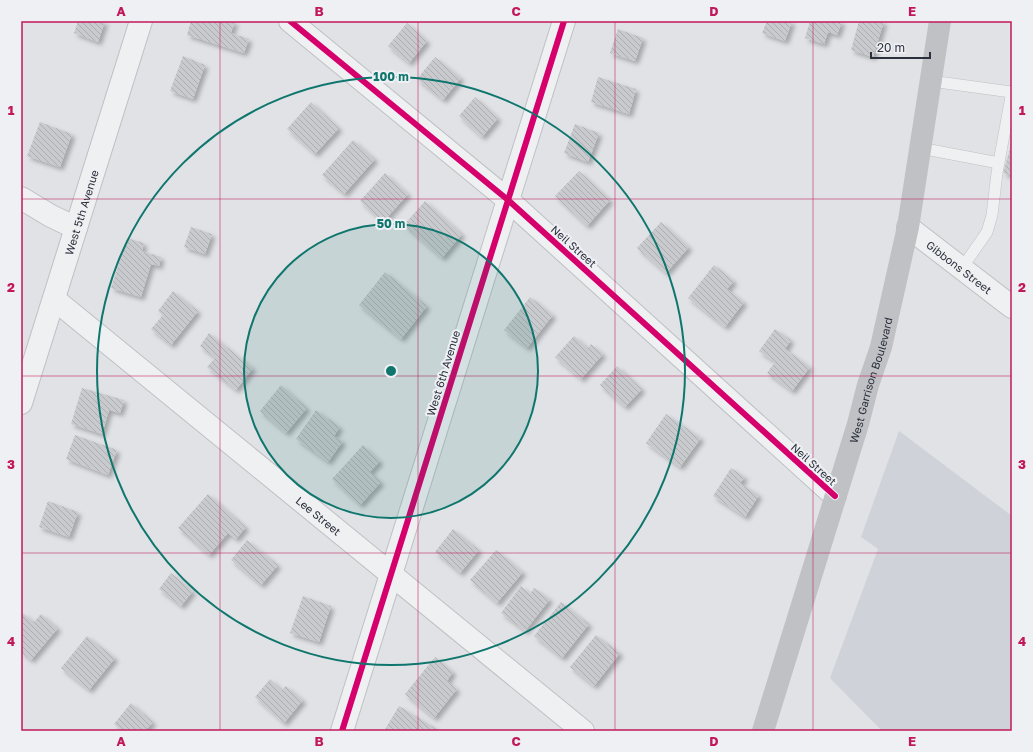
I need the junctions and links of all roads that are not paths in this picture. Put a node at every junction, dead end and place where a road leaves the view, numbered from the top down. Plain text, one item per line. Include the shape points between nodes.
1 (142, 21) edge
2 (290, 21) edge
3 (564, 21) edge
4 (940, 21) edge
5 (931, 82) junction
6 (1012, 91) edge
7 (920, 148) junction
8 (999, 163) junction
9 (21, 198) edge
10 (508, 200) junction
11 (908, 227) junction
12 (76, 228) junction
13 (962, 268) junction
14 (54, 299) junction
15 (1012, 307) edge
16 (21, 403) edge
17 (835, 496) junction
18 (391, 574) junction
19 (342, 731) edge
20 (583, 731) edge
21 (763, 731) edge

1 - 12 street, West 5th Avenue
2 - 10 street, Neil Street
3 - 10 street, West 6th Avenue
4 - 5 main road, West Garrison Boulevard
5 - 6 lane
5 - 7 main road, West Garrison Boulevard
6 - 8 lane
7 - 8 lane
7 - 11 main road, West Garrison Boulevard
8 - 13 lane via 992,215 987,232
9 - 12 street
10 - 17 street, Neil Street
10 - 18 street, West 6th Avenue
11 - 13 street, Gibbons Street
11 - 17 main road, West Garrison Boulevard via 881,347
12 - 14 street, West 5th Avenue
13 - 15 street, Gibbons Street
14 - 16 street, West 5th Avenue
14 - 18 street, Lee Street
17 - 21 main road, West Garrison Boulevard
18 - 19 street, West 6th Avenue
18 - 20 street, Lee Street

